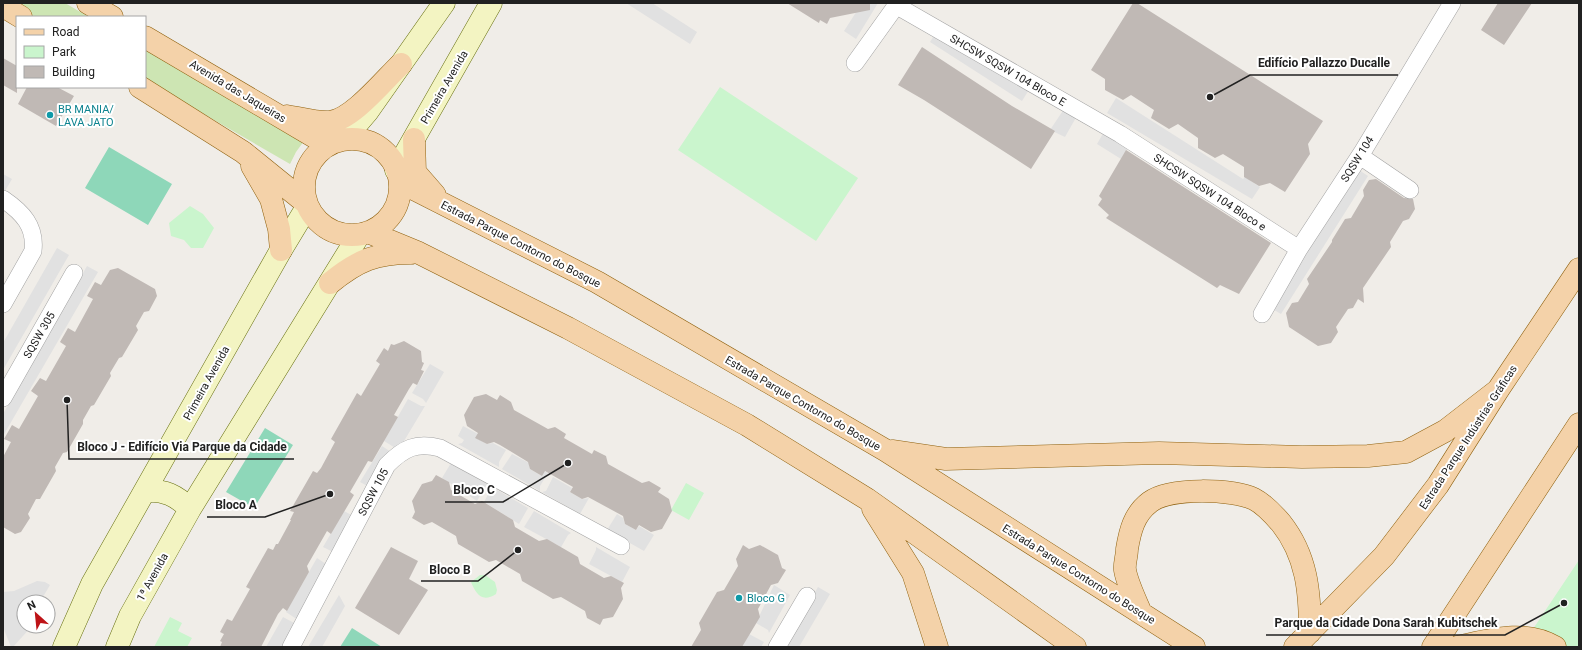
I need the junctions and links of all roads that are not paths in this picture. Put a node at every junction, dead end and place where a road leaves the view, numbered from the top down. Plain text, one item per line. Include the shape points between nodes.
1 (88, 3) edge
2 (444, 3) edge
3 (491, 3) edge
4 (1452, 3) edge
5 (897, 4) edge
6 (3, 6) edge
7 (19, 16) edge
8 (110, 16) edge
9 (146, 38) edge
10 (856, 63) dead end
11 (401, 64) junction
12 (142, 88) edge
13 (276, 114) junction
14 (1120, 134) joint
15 (414, 139) junction
16 (338, 141) junction
17 (243, 152) junction
18 (1360, 156) junction
19 (398, 176) junction
20 (1410, 190) dead end
21 (3, 200) edge
22 (307, 205) junction
23 (449, 208) junction
24 (363, 233) junction
25 (1299, 249) junction
26 (281, 250) junction
27 (419, 253) junction
28 (1579, 269) edge
29 (74, 273) dead end
30 (330, 283) junction
31 (3, 304) edge
32 (1262, 314) dead end
33 (1498, 390) junction
34 (3, 398) edge
35 (1579, 424) edge
36 (885, 450) junction
37 (145, 491) junction
38 (867, 500) junction
39 (190, 509) junction
40 (621, 546) dead end
41 (807, 596) dead end
42 (1141, 613) junction
43 (1302, 640) edge
44 (64, 647) edge
45 (118, 647) edge
46 (291, 647) edge
47 (778, 647) edge
48 (937, 647) edge
49 (1075, 647) edge
50 (1194, 647) edge
51 (1433, 647) edge
52 (1457, 647) edge
53 (1555, 647) edge

1 - 8 main road
2 - 11 main road
3 - 15 main road, Primeira Avenida
4 - 18 street, SQSW 104
5 - 10 street
5 - 14 street, SHCSW SQSW 104 Bloco E
6 - 7 main road
9 - 13 main road, Avenida das Jaqueiras
11 - 13 main road via 362,104 344,117 330,122
11 - 16 main road via 368,111
12 - 17 main road
13 - 16 main road, Avenida das Jaqueiras via 313,136
14 - 25 street, SHCSW SQSW 104 Bloco e
15 - 19 main road, Primeira Avenida
15 - 23 main road via 415,172 427,188
16 - 19 main road via 366,141 376,145 392,160
16 - 22 main road via 315,156 309,164 304,184
17 - 22 main road
17 - 26 main road via 271,199
18 - 20 street
18 - 25 street, SQSW 104
19 - 23 main road, Estrada Parque Contorno do Bosque
19 - 24 main road via 397,203 393,213 377,228
21 - 31 street via 24,215 30,226 34,244 33,251
22 - 24 main road via 315,218 330,230 340,234
22 - 26 main road, Primeira Avenida
23 - 36 main road, Estrada Parque Contorno do Bosque via 597,282
24 - 27 main road
24 - 30 main road
25 - 32 street, SQSW 104
26 - 37 main road, Primeira Avenida
27 - 30 main road via 388,253 375,256 355,264
27 - 38 main road via 568,328 746,425
28 - 33 main road, Estrada Parque Indústrias Gráficas
29 - 34 street, SQSW 305
30 - 39 main road
33 - 36 main road via 1445,431 1406,452 1368,456 1159,453 946,459
33 - 43 main road, Estrada Parque Indústrias Gráficas via 1438,485 1384,556
35 - 51 main road
36 - 42 main road, Estrada Parque Contorno do Bosque
37 - 39 main road via 172,494
37 - 44 main road, Primeira Avenida via 92,584
38 - 48 main road via 913,573
38 - 49 main road
39 - 45 main road, 1ª Avenida via 130,616
40 - 46 street, SQSW 105 via 440,448 424,445 405,450 388,465
41 - 47 street
42 - 43 main road via 1125,570 1129,533 1135,518 1150,501 1166,495 1182,491 1228,494 1254,499 1268,510 1282,524 1297,551 1306,572 1310,601
42 - 50 main road, Estrada Parque Contorno do Bosque
52 - 53 main road via 1514,636 1542,640

